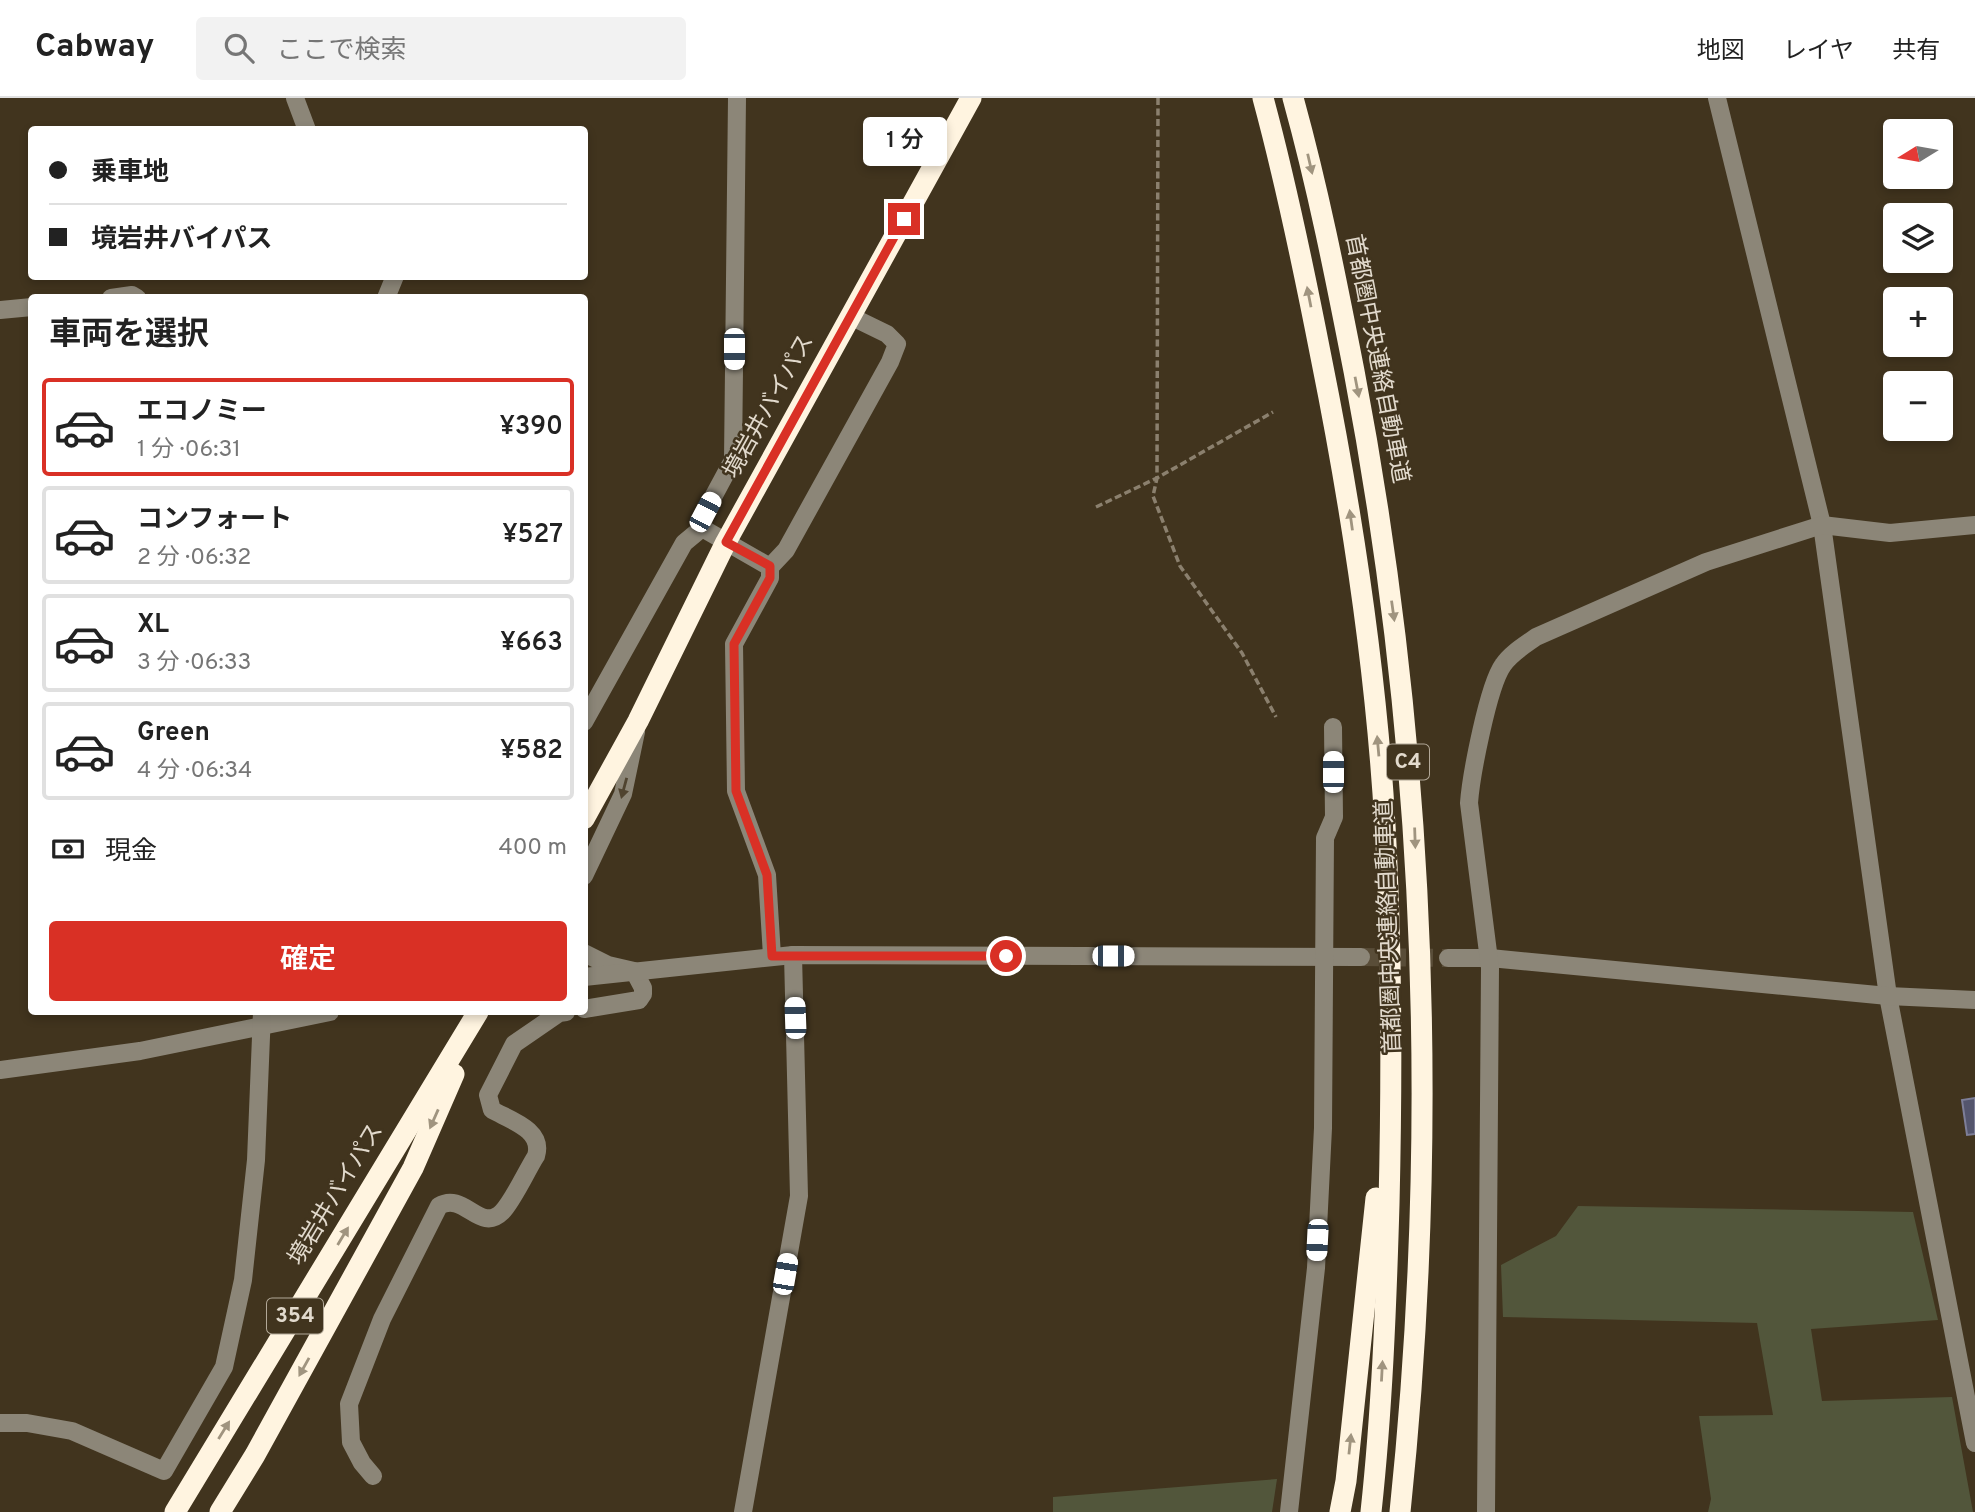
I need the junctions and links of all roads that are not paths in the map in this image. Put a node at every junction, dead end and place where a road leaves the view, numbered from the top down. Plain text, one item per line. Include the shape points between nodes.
1 (295, 98) edge
2 (737, 98) edge
3 (971, 98) edge
4 (1263, 98) edge
5 (1293, 98) edge
6 (1717, 98) edge
7 (306, 126) edge
8 (28, 307) edge
9 (0, 310) edge
10 (850, 316) junction
11 (1822, 525) junction
12 (1975, 525) edge
13 (702, 528) junction
14 (726, 542) junction
15 (770, 566) junction
16 (588, 715) edge
17 (638, 721) junction
18 (1333, 727) dead end
19 (588, 813) edge
20 (588, 868) edge
21 (588, 955) edge
22 (793, 955) junction
23 (772, 956) junction
24 (1326, 957) junction
25 (1361, 957) tunnel mouth
26 (1490, 957) junction
27 (1448, 958) tunnel mouth
28 (634, 971) junction
29 (588, 977) edge
30 (1391, 985) junction
31 (1888, 996) junction
32 (1975, 1000) edge
33 (588, 1008) edge
34 (290, 1015) edge
35 (478, 1015) edge
36 (479, 1015) edge
37 (556, 1015) edge
38 (263, 1017) edge
39 (0, 1070) edge
40 (0, 1423) edge
41 (1975, 1443) edge
42 (373, 1476) dead end
43 (190, 1489) junction
44 (227, 1511) edge
45 (175, 1512) edge
46 (743, 1512) edge
47 (1289, 1512) edge
48 (1340, 1512) edge
49 (1371, 1512) edge
50 (1402, 1512) edge
51 (1486, 1512) edge

1 - 7 street
2 - 13 street via 733,460 705,512
3 - 10 highway, 境岩井バイパス
30 -> 4 highway, 首都圏中央連絡自動車道 / C4 via 1385,822 1373,686 1346,482 1306,280
5 -> 50 highway, 首都圏中央連絡自動車道 / C4 via 1335,275 1374,475 1399,655 1413,810 1421,982 1421,1149 1418,1303
6 - 11 street
8 - 9 street
10 - 14 highway, 境岩井バイパス
10 - 15 street via 897,344 786,550
11 - 12 street via 1890,533
11 - 26 street via 1706,562 1536,637 1503,665 1492,691 1469,803
11 - 31 street
13 - 14 street
13 - 16 street via 684,543
14 - 15 street
14 - 17 highway, 境岩井バイパス
15 - 23 street via 770,578 734,644 736,791 767,875
17 - 19 highway, 境岩井バイパス
17 -> 20 street via 623,794
18 - 24 street via 1334,817 1325,838
21 - 28 street
22 - 23 street
22 - 24 street
22 - 46 street via 799,1196
23 - 28 street
24 - 25 street
24 - 47 street via 1315,1268
26 - 27 street
26 - 31 street
26 - 51 street
28 - 29 street
28 - 33 street via 643,988 639,1000
48 -> 30 highway via 1373,1231
49 -> 30 highway, 首都圏中央連絡自動車道 / C4 via 1387,1301
31 - 32 street
31 - 41 street
34 - 38 street
43 -> 35 highway, 境岩井バイパス / 354
36 -> 44 highway, 境岩井バイパス / 354 via 413,1168
37 - 42 street via 514,1044 488,1095 492,1110 535,1138 536,1156 503,1212 487,1218 455,1202 439,1206 382,1319 349,1404 351,1442
38 - 39 street via 140,1051
38 - 40 street via 256,1160 243,1280 224,1367 164,1471 72,1431
43 - 44 highway
43 - 45 highway, 境岩井バイパス / 354

